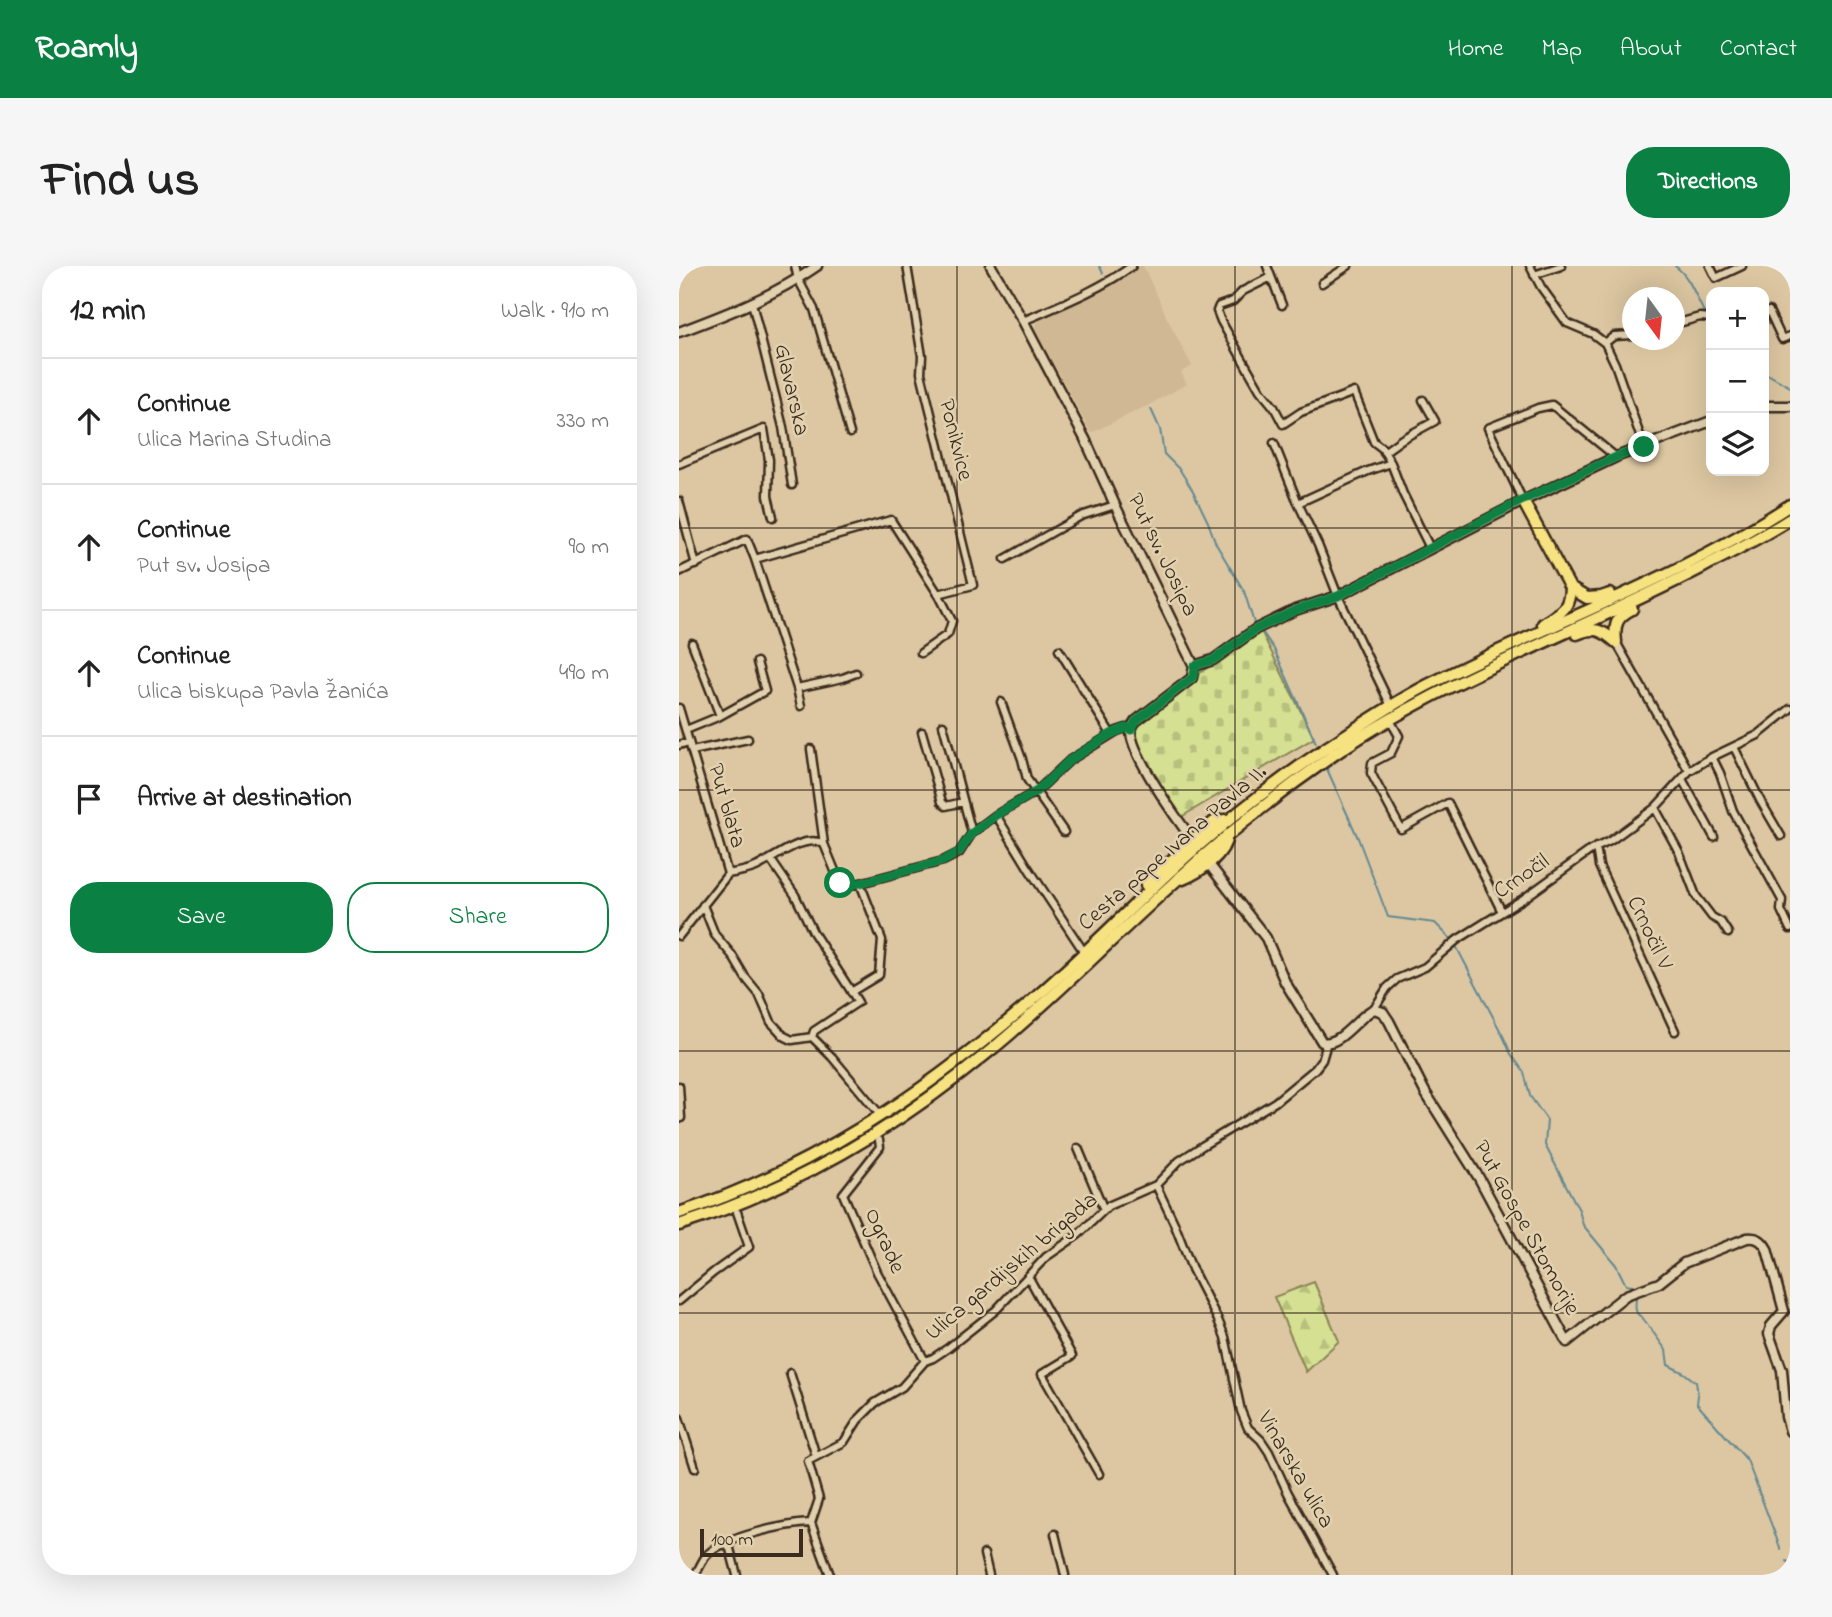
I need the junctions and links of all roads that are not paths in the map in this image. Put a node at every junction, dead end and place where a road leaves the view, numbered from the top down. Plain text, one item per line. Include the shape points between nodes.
1 (795, 266) edge
2 (817, 266) edge
3 (907, 266) edge
4 (991, 266) edge
5 (1132, 266) edge
6 (1266, 266) edge
7 (1347, 266) edge
8 (1530, 266) edge
9 (1561, 266) edge
10 (1710, 266) edge
11 (1742, 266) edge
12 (1787, 266) edge
13 (1790, 272) edge
14 (1534, 275) junction
15 (1271, 276) junction
16 (798, 279) junction
17 (1322, 284) dead end
18 (752, 303) junction
19 (1282, 305) dead end
20 (1769, 311) edge
21 (1706, 318) edge
22 (1023, 321) junction
23 (1685, 321) edge
24 (679, 332) edge
25 (1622, 336) edge
26 (1790, 336) edge
27 (1605, 343) junction
28 (1423, 400) dead end
29 (1769, 406) edge
30 (1790, 406) edge
31 (1706, 423) edge
32 (850, 433) dead end
33 (1274, 443) dead end
34 (1644, 447) junction
35 (1384, 452) junction
36 (1616, 457) junction
37 (1391, 463) junction
38 (679, 464) edge
39 (792, 485) dead end
40 (1523, 500) junction
41 (679, 501) edge
42 (1298, 503) junction
43 (1115, 505) junction
44 (1790, 505) edge
45 (773, 517) dead end
46 (1790, 519) edge
47 (1430, 548) junction
48 (755, 559) junction
49 (1005, 559) dead end
50 (696, 565) junction
51 (679, 572) edge
52 (1570, 588) junction
53 (1637, 588) junction
54 (1652, 593) junction
55 (938, 594) junction
56 (1338, 596) junction
57 (1538, 632) junction
58 (1556, 637) junction
59 (1616, 642) junction
60 (692, 643) dead end
61 (1059, 650) dead end
62 (921, 653) dead end
63 (757, 662) dead end
64 (1194, 666) junction
65 (856, 673) dead end
66 (797, 688) junction
67 (1001, 702) dead end
68 (801, 706) dead end
69 (1391, 706) junction
70 (679, 708) edge
71 (1790, 709) edge
72 (720, 716) junction
73 (1390, 720) junction
74 (943, 724) dead end
75 (683, 727) edge
76 (1131, 730) junction
77 (922, 732) dead end
78 (1111, 734) junction
79 (748, 739) dead end
80 (689, 742) junction
81 (679, 746) edge
82 (1734, 747) junction
83 (811, 749) dead end
84 (692, 751) junction
85 (1712, 757) junction
86 (1689, 771) junction
87 (1682, 779) junction
88 (1037, 791) junction
89 (963, 802) junction
90 (1655, 808) junction
91 (996, 815) junction
92 (1229, 819) junction
93 (1064, 832) dead end
94 (972, 833) junction
95 (1227, 835) junction
96 (1781, 836) dead end
97 (1714, 837) dead end
98 (1193, 840) junction
99 (824, 844) junction
100 (1596, 847) junction
101 (771, 860) junction
102 (1208, 863) junction
103 (727, 874) junction
104 (1175, 881) junction
105 (860, 883) junction
106 (1137, 903) junction
107 (703, 905) junction
108 (1502, 912) junction
109 (1790, 929) edge
110 (1728, 933) dead end
111 (679, 936) edge
112 (1084, 952) junction
113 (851, 992) junction
114 (1374, 1009) junction
115 (1675, 1031) dead end
116 (812, 1037) junction
117 (1326, 1044) junction
118 (679, 1086) edge
119 (877, 1111) dead end
120 (680, 1118) edge
121 (879, 1140) dead end
122 (1078, 1148) dead end
123 (1156, 1185) junction
124 (1104, 1210) junction
125 (737, 1212) dead end
126 (679, 1213) edge
127 (679, 1224) edge
128 (1028, 1276) junction
129 (679, 1301) edge
130 (925, 1361) junction
131 (790, 1373) dead end
132 (1788, 1400) edge
133 (679, 1418) edge
134 (1790, 1431) edge
135 (816, 1456) junction
136 (695, 1468) dead end
137 (1099, 1474) dead end
138 (811, 1523) junction
139 (1055, 1534) dead end
140 (725, 1543) junction
141 (984, 1554) dead end
142 (695, 1575) edge
143 (737, 1575) edge
144 (830, 1575) edge
145 (989, 1575) edge
146 (1065, 1575) edge
147 (1333, 1575) edge

1 - 16 street
2 - 16 street
3 - 55 street, Ponikvice via 921,373 973,585
4 - 22 street, Put sv. Josipa
5 - 22 street
6 - 15 street
7 - 17 street
8 - 14 street
9 - 14 street
10 - 11 street via 1716,278
12 - 13 street
14 - 27 street via 1567,323
15 - 19 street
15 - 35 street via 1217,311 1257,385 1283,424 1301,412 1354,392 1374,442
16 - 18 street
16 - 32 street via 814,309
18 - 24 street
18 - 39 street, Glavarska via 783,427
20 - 26 street via 1782,338
21 - 23 street
22 - 43 street, Put sv. Josipa
25 - 27 street
27 - 34 street
28 - 35 street via 1435,421
29 - 30 street
31 - 34 street
33 - 42 street
34 - 36 street
35 - 37 street
36 - 40 street
36 - 40 street via 1552,405 1489,428
37 - 42 street
37 - 47 street
38 - 45 street via 764,429
40 - 47 street
40 - 52 main road
41 - 50 street
42 - 56 street
43 - 49 street via 1081,516
43 - 64 street, Put sv. Josipa
44 - 53 main road, Cesta pape Ivana Pavla II.
46 - 54 main road, Cesta pape Ivana Pavla II.
47 - 56 street
48 - 50 street via 747,539
48 - 55 street via 891,520
48 - 66 street
50 - 51 street
52 - 53 main road via 1594,599
52 - 57 main road via 1562,612
53 - 57 main road, Cesta pape Ivana Pavla II.
54 - 58 main road, Cesta pape Ivana Pavla II.
54 - 59 main road via 1645,603 1622,614 1616,624
55 - 62 street via 953,621 948,634
56 - 64 street via 1256,629 1213,660
56 - 69 street
57 - 69 main road, Cesta pape Ivana Pavla II.
58 - 59 main road via 1588,629
58 - 73 main road, Cesta pape Ivana Pavla II.
59 - 86 street
60 - 72 street
61 - 78 street
63 - 72 street via 765,691
64 - 76 street via 1192,678 1136,721
65 - 66 street
66 - 68 street
67 - 88 street via 1027,779
69 - 92 main road, Cesta pape Ivana Pavla II.
70 - 75 street, Put blata
71 - 82 street, Crnočil via 1758,735
72 - 75 street
73 - 95 main road, Cesta pape Ivana Pavla II. via 1334,755
73 - 108 street via 1399,736 1391,753 1372,763 1371,773 1401,829 1448,803
74 - 89 street
75 - 80 street, Put blata
76 - 78 street
76 - 98 street via 1142,764
77 - 89 street via 942,802 946,806
78 - 88 street via 1070,760
79 - 84 street
80 - 81 street
80 - 84 street, Put blata
82 - 85 street, Crnočil
82 - 96 street
83 - 99 street
84 - 103 street, Put blata
85 - 86 street, Crnočil
85 - 109 street via 1733,811 1782,900 1781,910
86 - 87 street, Crnočil
87 - 90 street, Crnočil
87 - 97 street
88 - 91 street
88 - 93 street
89 - 94 street
90 - 100 street, Crnočil
90 - 110 street via 1696,896
91 - 94 street
91 - 112 street
92 - 98 main road via 1214,822
92 - 106 main road, Cesta pape Ivana Pavla II.
94 - 105 street via 959,852 943,861
95 - 102 main road via 1224,846
95 - 104 main road, Cesta pape Ivana Pavla II.
98 - 106 main road via 1147,884
99 - 101 street via 798,844
99 - 105 street via 840,883
100 - 108 street, Crnočil
100 - 115 street, Crnočil V via 1599,866
101 - 103 street
101 - 113 street
102 - 104 main road
102 - 117 street via 1266,938 1285,982
103 - 107 street
104 - 127 main road, Cesta pape Ivana Pavla II. via 1013,1032 909,1113 800,1175
105 - 113 street via 882,940 879,975
106 - 112 main road, Cesta pape Ivana Pavla II.
107 - 111 street
107 - 116 street via 715,935 759,994 771,1022 792,1040
108 - 114 street, Crnočil via 1425,967 1397,979
112 - 126 main road, Cesta pape Ivana Pavla II. via 950,1068 880,1117 786,1170
113 - 116 street via 857,1002 814,1031
114 - 117 street
114 - 132 street, Put Gospe Stomorije via 1389,1021 1567,1342 1626,1295 1658,1283 1684,1263 1747,1238 1758,1238 1767,1249 1784,1311 1769,1334
116 - 119 street
117 - 123 street, Ulica gardijskih brigada via 1315,1069 1275,1102 1179,1161
118 - 120 street
121 - 130 street, Ograde via 880,1147 843,1194 877,1272
122 - 124 street
123 - 124 street, Ulica gardijskih brigada
123 - 147 street, Vinarska ulica via 1221,1328 1248,1428 1269,1452
124 - 128 street, Ulica gardijskih brigada
125 - 129 street via 749,1247
128 - 130 street, Ulica gardijskih brigada via 996,1310
128 - 137 street via 1072,1356 1042,1374
130 - 135 street, Ulica gardijskih brigada via 902,1387 858,1420 844,1442
131 - 135 street
132 - 134 street, Put Gospe Stomorije
133 - 136 street
135 - 138 street via 808,1461 819,1499
138 - 140 street
138 - 144 street
139 - 146 street
140 - 142 street via 706,1556
140 - 143 street
141 - 145 street

